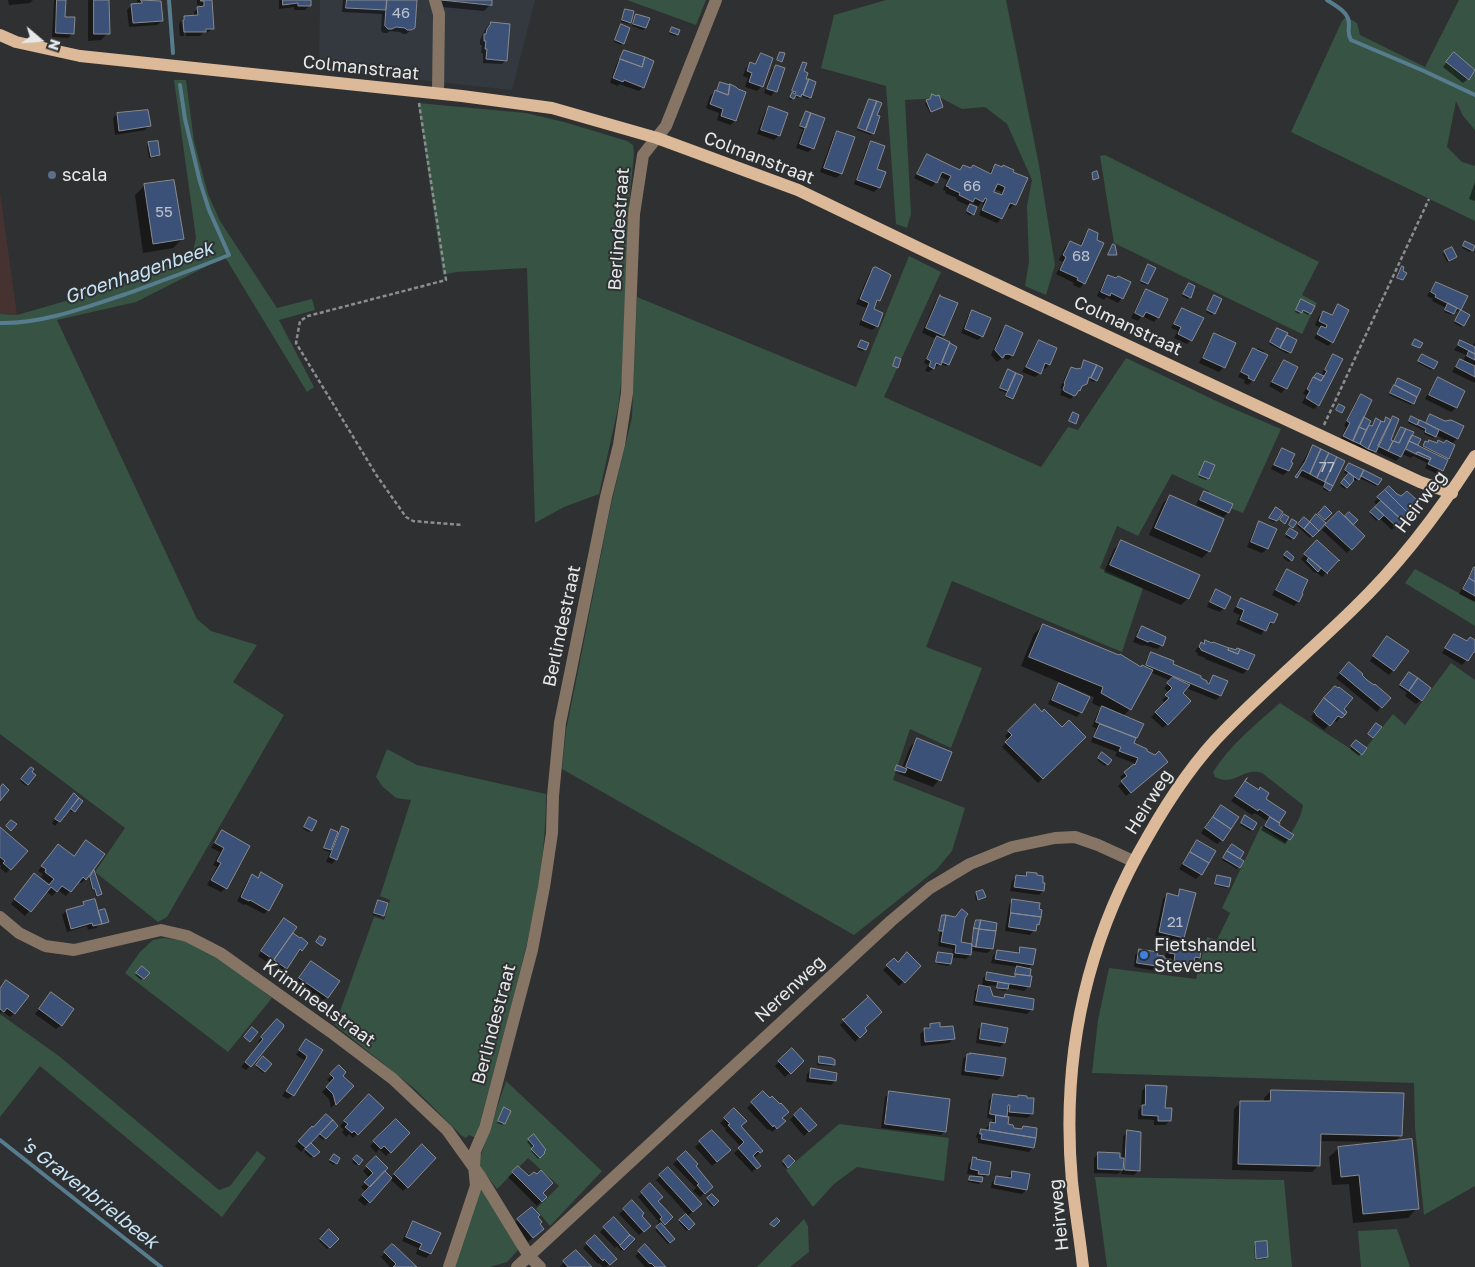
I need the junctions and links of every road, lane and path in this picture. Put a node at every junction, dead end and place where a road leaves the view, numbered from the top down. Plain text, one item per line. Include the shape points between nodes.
1 (435, 0) edge
2 (716, 0) edge
3 (0, 35) edge
4 (420, 91) junction
5 (438, 93) junction
6 (657, 138) junction
7 (1429, 199) dead end
8 (1320, 435) junction
9 (1475, 456) edge
10 (1452, 493) junction
11 (462, 524) dead end
12 (1133, 861) junction
13 (0, 917) edge
14 (474, 1166) junction
15 (529, 1256) junction
16 (449, 1267) edge
17 (516, 1267) edge
18 (540, 1267) edge
19 (1083, 1267) edge

1 - 5 street via 439,14
2 - 6 street, Berlindestraat via 666,126
3 - 4 main road, Colmanstraat via 16,42 80,56
4 - 5 main road, Colmanstraat
4 - 11 path via 419,107 446,280 308,316 300,321 296,343 377,476 406,517 413,521
5 - 6 main road, Colmanstraat via 552,108
6 - 8 main road, Colmanstraat via 798,190
6 - 14 street, Berlindestraat via 642,154 634,214 627,393 619,445 560,723 552,833 544,887 532,950 485,1128 475,1151
7 - 8 path
8 - 10 main road, Colmanstraat via 1420,482
9 - 10 main road, Heirweg
10 - 12 main road, Heirweg via 1367,594 1222,732 1168,801
12 - 15 street, Nerenweg via 1075,838 1055,838 1012,847 970,864 930,888
12 - 19 main road, Heirweg via 1098,943 1077,1028 1070,1107 1072,1181
13 - 14 street, Krimineelstraat via 19,933 45,946 74,950 162,930 187,936 220,953 393,1080 447,1130
14 - 15 street, Krimineelstraat
14 - 16 street, Berlindestraat via 476,1186
15 - 17 street, Nerenweg
15 - 18 street, Krimineelstraat

